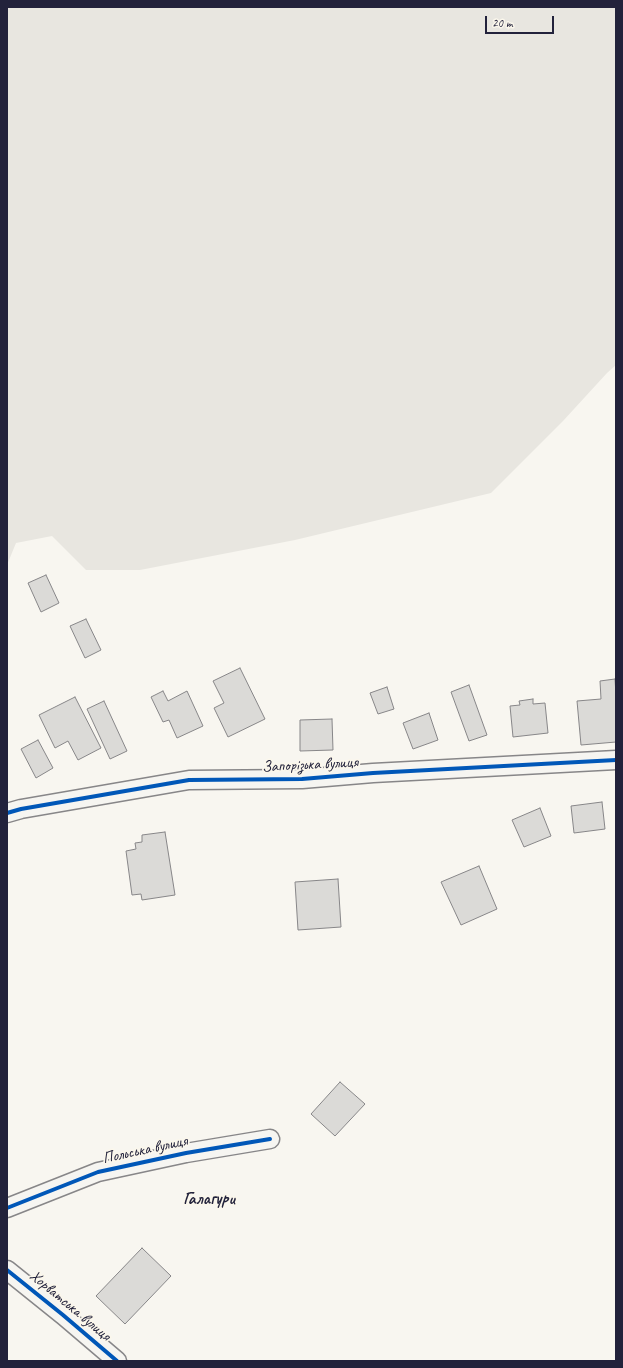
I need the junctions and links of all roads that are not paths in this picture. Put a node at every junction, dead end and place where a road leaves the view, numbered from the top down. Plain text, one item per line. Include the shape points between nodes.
1 (616, 760) edge
2 (7, 813) edge
3 (270, 1138) dead end
4 (7, 1208) edge
5 (7, 1270) edge
6 (117, 1361) edge

1 - 2 street, Запорізька вулиця via 302,779 189,780
3 - 4 street, Польська вулиця via 98,1172
5 - 6 street, Хорватська вулиця

